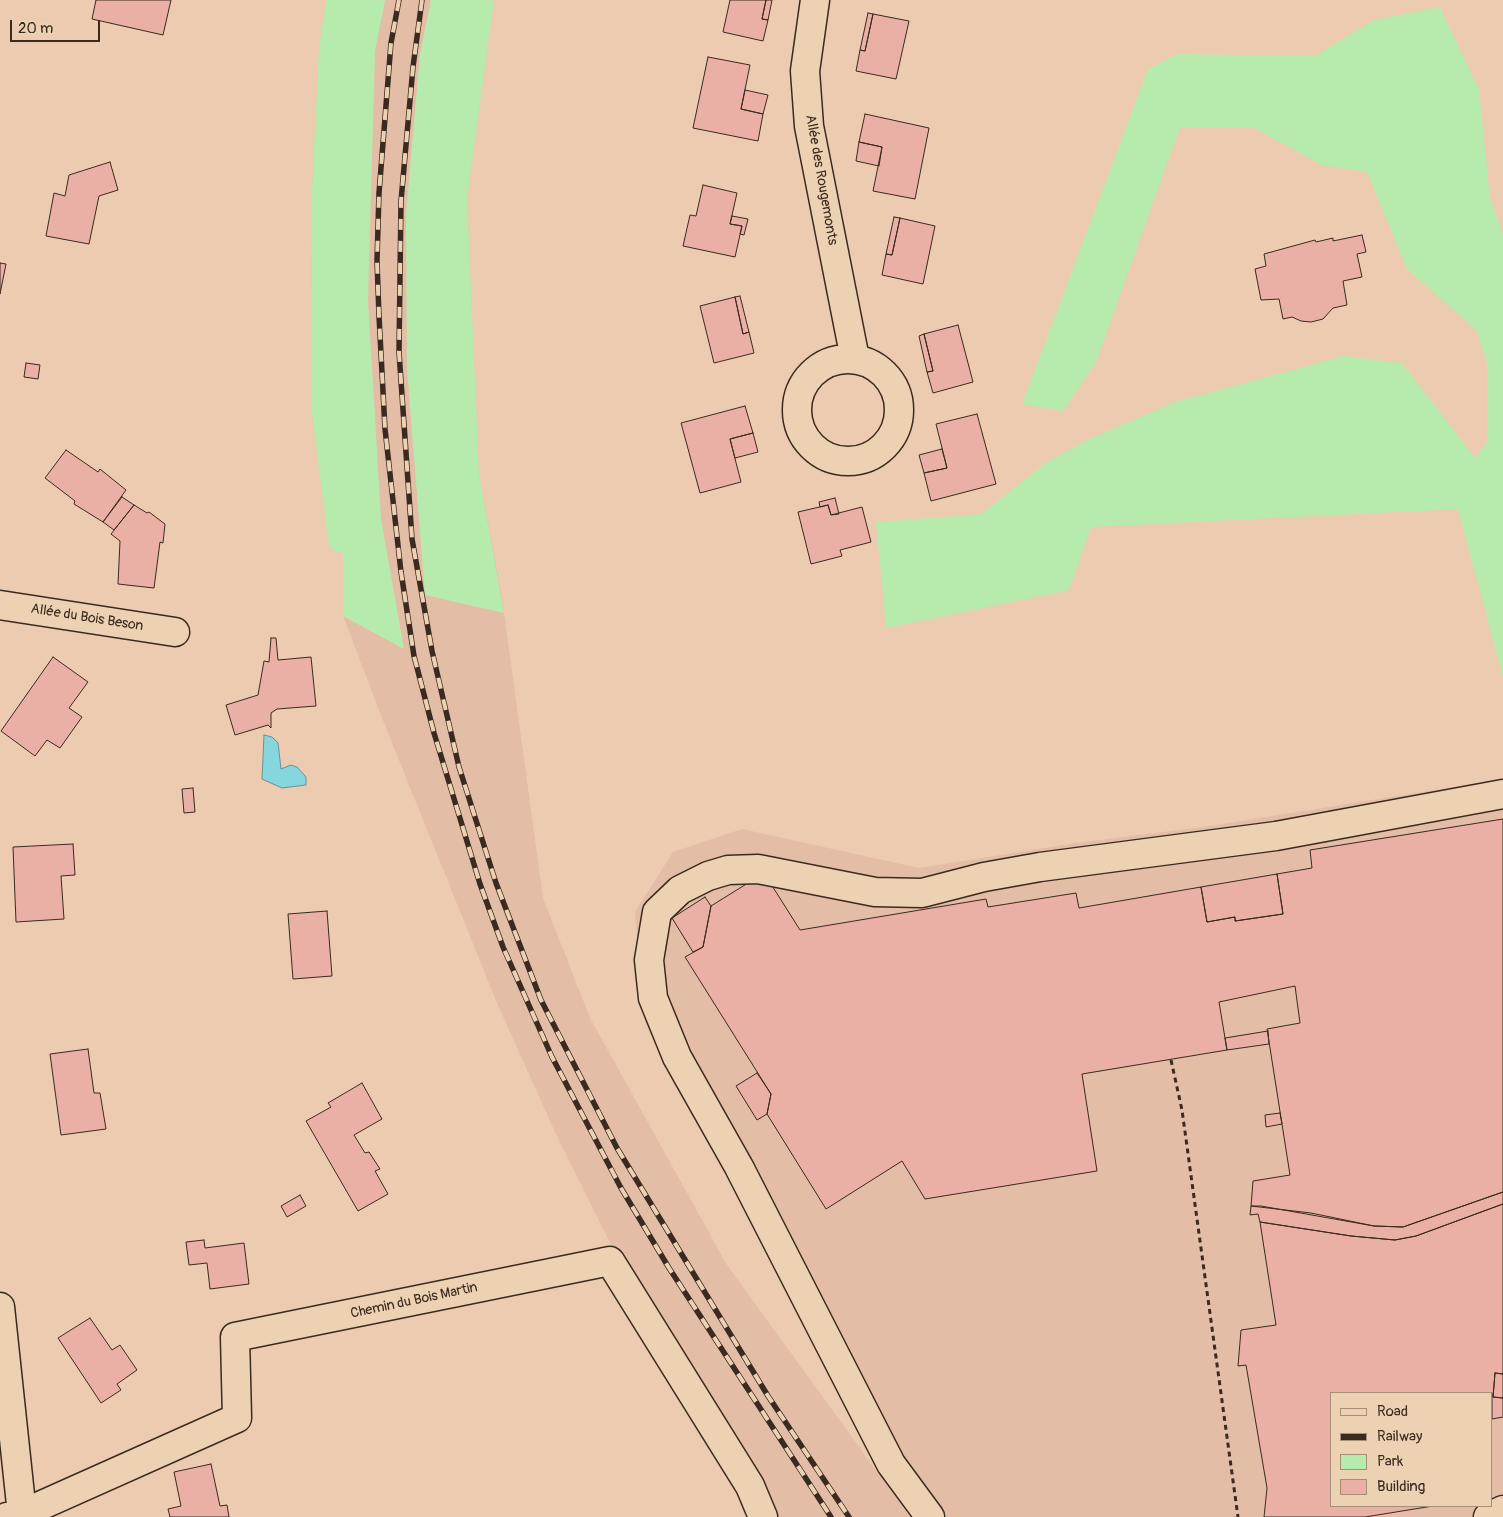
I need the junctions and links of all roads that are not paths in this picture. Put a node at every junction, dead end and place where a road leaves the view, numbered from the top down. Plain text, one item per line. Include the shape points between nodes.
1 (815, 0) edge
2 (855, 359) dead end
3 (0, 605) edge
4 (175, 632) dead end
5 (1503, 794) edge
6 (0, 1307) edge
7 (1503, 1510) edge
8 (14, 1515) edge
9 (763, 1517) edge
10 (930, 1517) edge
11 (1488, 1517) edge

1 - 2 street, Allée des Rougemonts via 805,71 809,126
3 - 4 street, Allée du Bois Beson
5 - 10 street via 1276,836 1040,867 922,893 875,892 758,869 728,870 680,890 657,912 649,960 653,998 677,1057 739,1167 891,1464
6 - 8 street, Chemin du Bois Martin
7 - 11 street
8 - 9 street, Chemin du Bois Martin via 237,1418 235,1337 610,1261 750,1486

